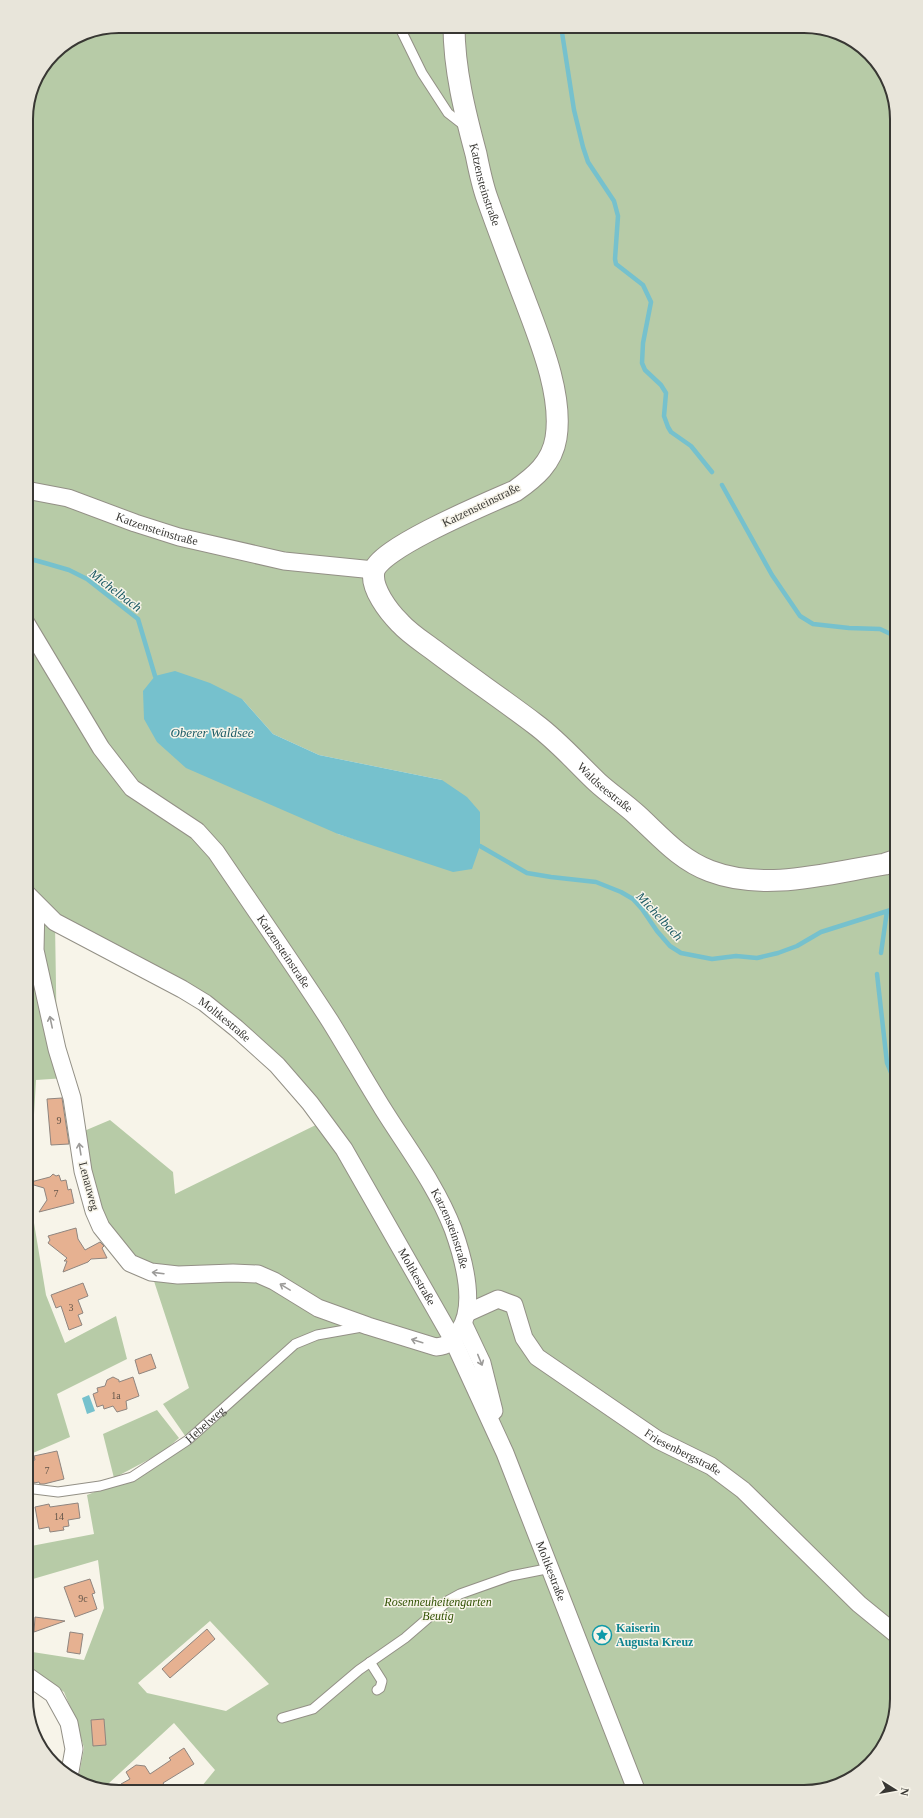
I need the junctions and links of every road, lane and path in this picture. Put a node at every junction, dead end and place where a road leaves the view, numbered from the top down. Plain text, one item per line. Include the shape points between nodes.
1 (403, 33) edge
2 (455, 33) edge
3 (470, 130) junction
4 (33, 491) edge
5 (374, 570) junction
6 (33, 635) edge
7 (890, 862) edge
8 (33, 900) edge
9 (33, 924) edge
10 (318, 1308) joint
11 (466, 1319) junction
12 (368, 1326) junction
13 (453, 1340) junction
14 (505, 1453) junction
15 (33, 1489) edge
16 (551, 1568) junction
17 (890, 1629) edge
18 (370, 1662) junction
19 (33, 1679) edge
20 (377, 1690) dead end
21 (282, 1718) dead end
22 (70, 1770) edge
23 (634, 1785) edge

1 - 3 lane via 422,73 448,113
2 - 3 street, Katzensteinstraße via 458,69
3 - 5 street, Katzensteinstraße via 486,196 544,352 555,403 556,437 549,459 532,480 515,491 403,545 379,562
4 - 5 street, Katzensteinstraße via 68,498 179,537 284,561
5 - 7 street, Waldseestraße via 379,597 400,623 536,724 674,851 708,871 731,878 792,879
6 - 11 street, Katzensteinstraße via 106,755 132,788 197,831 216,852 330,1021 383,1109 430,1179 453,1229 462,1260 467,1281
8 - 13 street, Moltkestraße via 55,922 205,1003 277,1065 310,1103 344,1149
10 -> 9 street, Lenauweg via 258,1274 178,1275 151,1272 130,1263 101,1227 83,1171 72,1098 57,1050 35,950
10 - 12 street, Hebelweg
11 - 13 street
11 -> 14 street, Katzensteinstraße via 482,1363
11 - 17 street, Friesenbergstraße via 498,1299 514,1305 524,1338 537,1357 658,1440 711,1466 743,1490 859,1604
13 -> 12 street, Hebelweg via 445,1346 436,1347
12 - 15 lane, Hebelweg via 317,1335 295,1344 188,1440 132,1477 100,1486 58,1492
13 - 14 street, Moltkestraße
14 - 16 street, Moltkestraße
16 - 18 lane via 511,1576 460,1594
16 - 23 street, Moltkestraße
18 - 20 lane via 382,1681
18 - 21 lane via 313,1709
19 - 22 street via 53,1694 69,1723 74,1749

